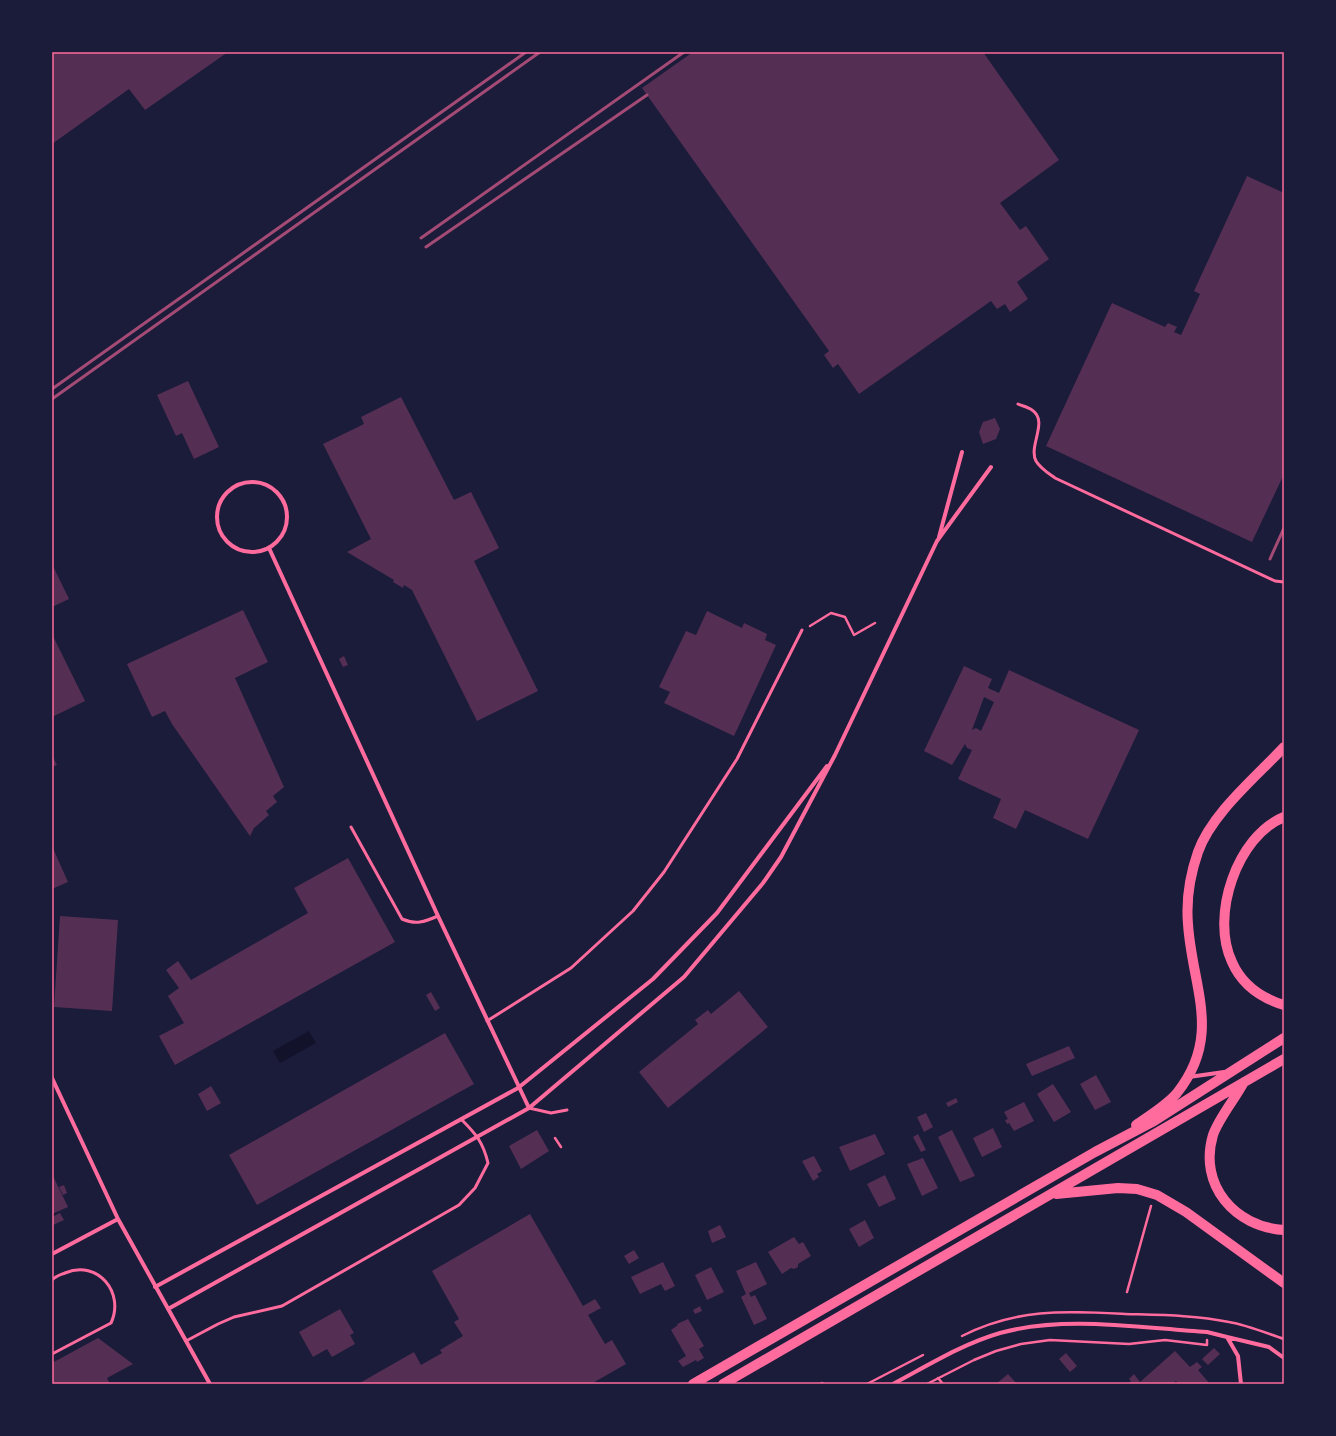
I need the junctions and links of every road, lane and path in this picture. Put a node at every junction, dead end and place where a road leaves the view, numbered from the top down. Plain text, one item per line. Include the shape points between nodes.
1 (1018, 404) dead end
2 (962, 452) dead end
3 (991, 467) dead end
4 (938, 541) junction
5 (269, 548) junction
6 (1284, 582) edge
7 (875, 623) dead end
8 (802, 630) joint
9 (1284, 747) edge
10 (835, 754) junction
11 (1284, 817) edge
12 (351, 827) dead end
13 (438, 916) junction
14 (1284, 1005) edge
15 (487, 1021) junction
16 (1284, 1038) edge
17 (1284, 1059) edge
18 (1233, 1071) junction
19 (1188, 1077) junction
20 (52, 1078) edge
21 (1244, 1082) junction
22 (518, 1088) junction
23 (529, 1108) junction
24 (567, 1110) dead end
25 (461, 1119) junction
26 (478, 1136) junction
27 (555, 1138) dead end
28 (561, 1147) dead end
29 (1096, 1152) junction
30 (1052, 1194) junction
31 (1145, 1202) dead end
32 (118, 1219) junction
33 (1284, 1230) edge
34 (52, 1254) edge
35 (52, 1280) edge
36 (1284, 1283) edge
37 (155, 1287) junction
38 (1127, 1292) dead end
39 (168, 1309) junction
40 (1208, 1332) junction
41 (1227, 1337) junction
42 (186, 1341) junction
43 (52, 1354) edge
44 (1284, 1358) edge
45 (938, 1378) junction
46 (210, 1384) edge
47 (694, 1384) edge
48 (723, 1384) edge
49 (893, 1384) edge
50 (927, 1384) edge
51 (943, 1384) edge
52 (1241, 1384) edge

1 - 6 lane via 1033,410 1038,416 1035,460 1055,478 1275,581
2 - 4 street
3 - 4 street
4 - 10 street
5 - 5 street via 279,540 285,530 286,506 280,495 271,487 259,482 235,486 219,503 216,515 218,528 230,545 240,550 250,552
5 - 13 street
7 - 8 path via 854,635 845,617 831,613
8 - 15 lane via 738,759 664,872 634,911 571,968
9 - 19 main road via 1219,815 1207,833 1194,866 1188,896 1188,925 1203,1027 1200,1045
10 - 22 street via 717,913 653,979
10 - 23 street via 776,863 684,977
11 - 14 main road via 1260,832 1241,857 1228,901 1225,933 1232,962 1245,984 1257,994
12 - 13 lane via 402,919 422,923
13 - 15 street
15 - 22 street
16 - 18 main road
17 - 21 main road
18 - 19 street
18 - 29 main road via 1154,1121
19 - 29 main road via 1176,1094 1162,1107
20 - 32 street
21 - 30 main road
21 - 33 main road via 1214,1134 1210,1150 1211,1170 1224,1201 1233,1211 1265,1228
22 - 23 street
22 - 25 street
23 - 24 lane via 551,1112
23 - 26 street
25 - 26 lane
25 - 37 street
26 - 39 street
26 - 42 lane via 485,1149 488,1163 475,1188 459,1205 282,1306 234,1317
27 - 28 path
29 - 47 main road
30 - 36 main road via 1118,1188 1137,1189 1157,1195 1186,1212
30 - 48 main road
31 - 38 path via 1152,1204
32 - 34 street
32 - 37 street
35 - 43 lane via 69,1271 86,1268 98,1274 109,1286 116,1304 111,1323
37 - 39 street
39 - 42 street
40 - 41 street
40 - 45 path via 1207,1345 1165,1340 1129,1344 1050,1340 1021,1344 974,1360
40 - 49 street via 1049,1323 998,1333 972,1343
41 - 44 street via 1269,1347
41 - 52 street via 1238,1356
42 - 46 street
45 - 50 path
45 - 51 path

